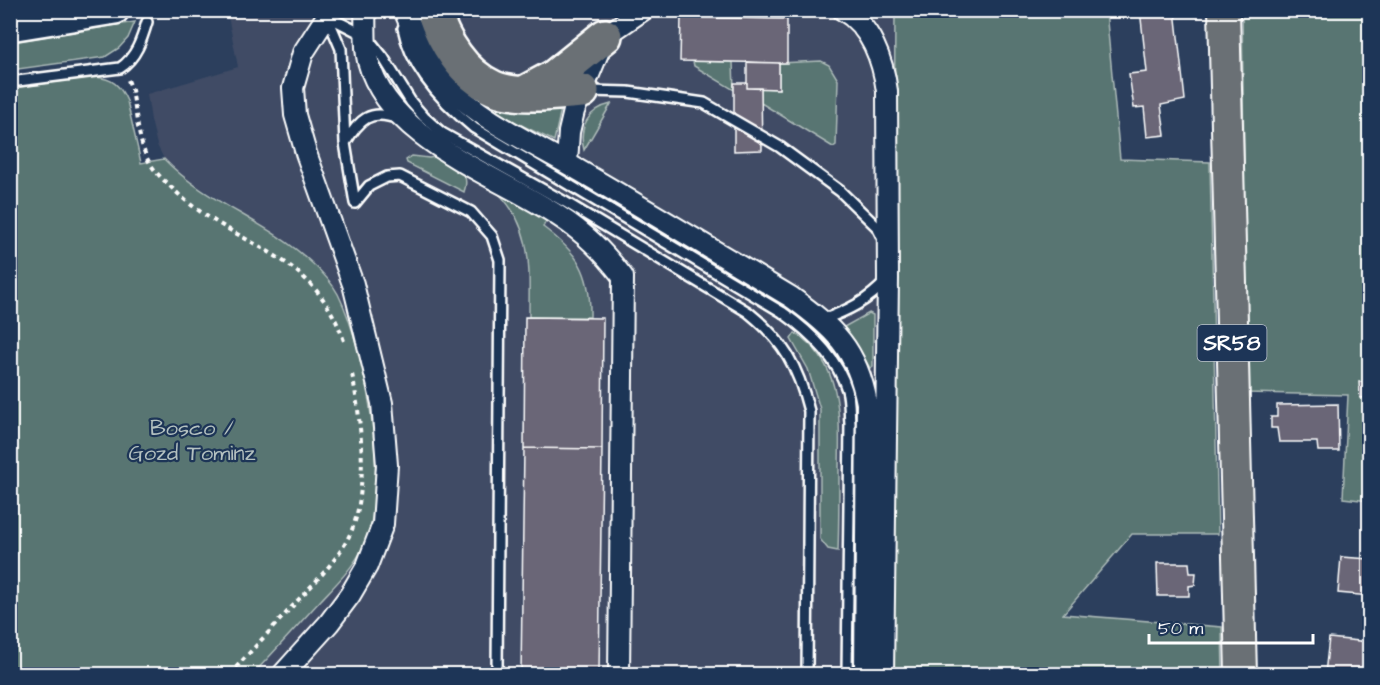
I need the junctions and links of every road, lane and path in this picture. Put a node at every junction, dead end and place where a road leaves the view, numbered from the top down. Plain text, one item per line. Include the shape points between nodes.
1 (115, 10) edge
2 (365, 10) edge
3 (399, 10) edge
4 (404, 10) edge
5 (433, 10) edge
6 (643, 10) edge
7 (843, 10) edge
8 (1224, 10) edge
9 (327, 13) edge
10 (147, 22) dead end
11 (10, 27) edge
12 (366, 36) junction
13 (605, 36) junction
14 (120, 68) junction
15 (10, 82) edge
16 (582, 91) junction
17 (524, 93) junction
18 (406, 122) junction
19 (345, 143) junction
20 (567, 163) junction
21 (888, 249) junction
22 (888, 278) junction
23 (822, 320) junction
24 (346, 350) dead end
25 (350, 369) dead end
26 (230, 675) edge
27 (283, 675) edge
28 (497, 675) edge
29 (620, 675) edge
30 (807, 675) edge
31 (847, 675) edge
32 (865, 675) edge
33 (883, 675) edge
34 (1241, 675) edge

1 - 11 street
2 - 12 street
3 - 31 lane via 404,33 422,73 436,94 474,128 782,312 810,334 833,361 847,391 850,423
4 - 20 street via 432,64 462,99 505,129
5 - 17 highway via 448,45 477,77 495,88
6 - 13 street
7 - 21 street via 866,32 884,71
8 - 34 main road, SR58
9 - 12 lane
9 - 19 lane via 341,50
9 - 27 street via 303,53 293,88 295,115 353,284 382,403 386,477 382,524 367,566 328,623
10 - 14 lane via 133,56
12 - 18 street via 367,59 377,83
12 - 30 lane via 411,102 442,133 748,312 780,342 803,386 809,411
13 - 16 street
13 - 17 highway via 554,77
14 - 15 lane
14 - 24 path via 132,90 146,156 153,169 193,207 300,273 331,310
16 - 17 highway
16 - 20 street via 573,111
16 - 21 lane via 628,92 704,103 780,147 840,191 877,227
18 - 19 lane via 384,114 364,118
18 - 29 street via 429,140 572,226 603,252 623,277
19 - 28 lane via 355,203 369,186 387,177 400,176 471,212 492,236 500,260
20 - 23 street via 791,297
21 - 22 street
22 - 23 lane via 863,301
22 - 33 street
23 - 32 street via 835,332 858,368 867,403
25 - 26 path via 361,463 356,520 323,573

